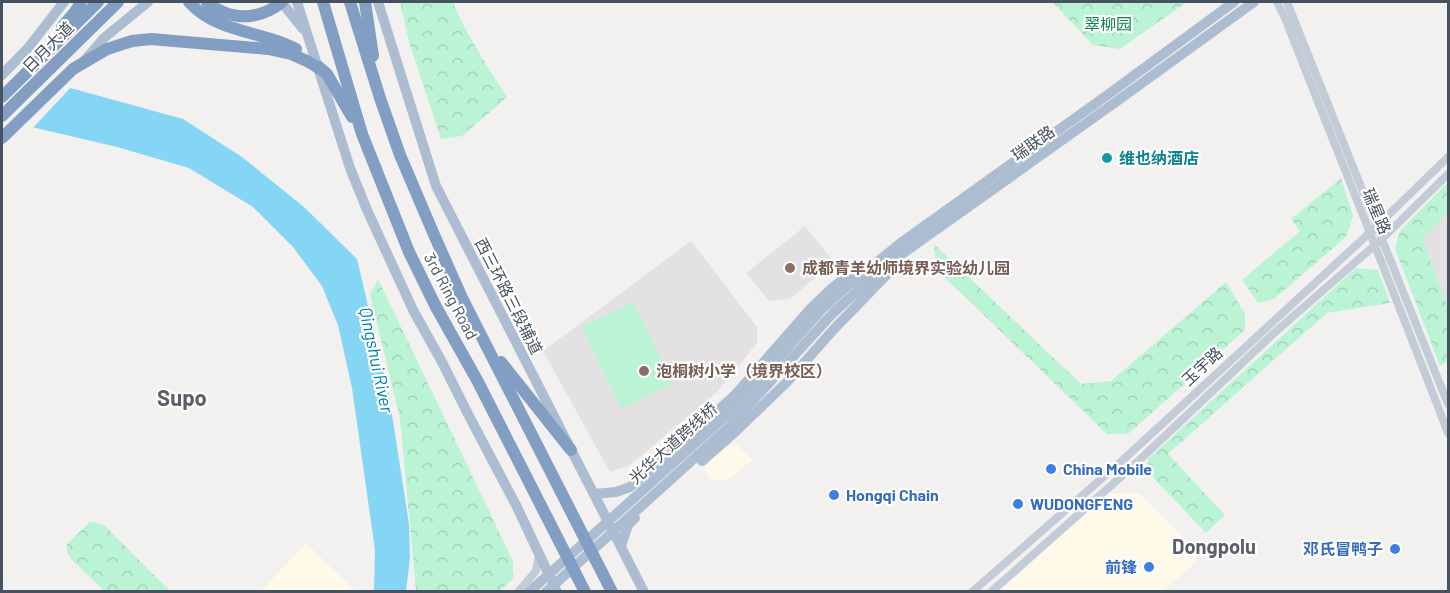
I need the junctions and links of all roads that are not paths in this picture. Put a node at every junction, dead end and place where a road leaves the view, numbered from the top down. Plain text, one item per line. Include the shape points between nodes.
1 (64, 2) edge
2 (81, 2) edge
3 (98, 2) edge
4 (118, 2) edge
5 (159, 2) edge
6 (189, 2) edge
7 (207, 2) edge
8 (277, 2) edge
9 (282, 2) edge
10 (297, 2) edge
11 (323, 2) edge
12 (350, 2) edge
13 (365, 2) edge
14 (378, 2) edge
15 (1234, 2) edge
16 (1254, 2) edge
17 (1277, 2) edge
18 (1287, 2) edge
19 (143, 5) edge
20 (307, 33) junction
21 (325, 72) junction
22 (2, 75) edge
23 (15, 83) junction
24 (2, 97) edge
25 (380, 98) junction
26 (2, 116) edge
27 (362, 134) junction
28 (7, 136) edge
29 (2, 146) edge
30 (1449, 158) edge
31 (1449, 174) edge
32 (1374, 230) junction
33 (917, 237) junction
34 (1383, 238) junction
35 (1376, 245) junction
36 (829, 309) junction
37 (484, 341) junction
38 (1449, 404) edge
39 (1449, 433) edge
40 (572, 450) junction
41 (630, 487) junction
42 (594, 494) junction
43 (642, 512) junction
44 (621, 546) junction
45 (539, 553) junction
46 (518, 591) edge
47 (529, 591) edge
48 (546, 591) edge
49 (557, 591) edge
50 (585, 591) edge
51 (612, 591) edge
52 (644, 591) edge
53 (972, 591) edge
54 (991, 591) edge

1 - 22 main road
2 - 23 highway
3 - 23 highway
4 - 26 highway, 日月大道
5 - 19 main road
6 - 21 highway via 223,26 276,40 303,52
7 - 9 highway via 229,14 249,17 272,10
8 - 20 main road
10 - 20 main road
11 - 27 highway, 3rd Ring Road
12 - 25 highway, 3rd Ring Road
13 - 25 highway
14 - 40 main road, 西三环路三段辅道 via 436,186
15 - 33 main road, 瑞联路
16 - 33 main road, 瑞联路 via 1113,105
17 - 32 street, 瑞星路 via 1359,207
18 - 32 street, 瑞星路
19 - 28 main road via 104,38 67,81
20 - 45 main road via 366,210 413,310
21 - 27 highway
21 - 28 highway via 307,60 268,49 151,39 132,41 107,49 74,69
23 - 24 highway, 日月大道
25 - 37 highway, 3rd Ring Road via 405,165
27 - 50 highway, 3rd Ring Road via 409,252
28 - 29 main road
30 - 32 street, 玉宇路
31 - 34 street, 玉宇路
32 - 34 street, 瑞星路
32 - 35 street, 瑞星路
32 - 53 street, 玉宇路 via 1124,459
33 - 36 main road, 瑞联路 via 883,257
33 - 41 main road via 864,263 831,289 735,394
33 - 43 main road via 779,389
34 - 35 street, 玉宇路
34 - 38 street, 瑞星路
35 - 39 street, 瑞星路
35 - 54 street, 玉宇路
36 - 47 main road, 光华大道跨线桥 via 728,414
36 - 48 main road, 光华大道跨线桥 via 729,427
37 - 40 highway
37 - 51 highway, 3rd Ring Road
40 - 42 main road, 西三环路三段辅道
41 - 42 main road
41 - 43 main road
42 - 44 main road, 西三环路三段辅道
43 - 44 main road via 628,525
44 - 52 main road, 西三环路三段辅道
45 - 46 street via 536,571
45 - 49 main road

